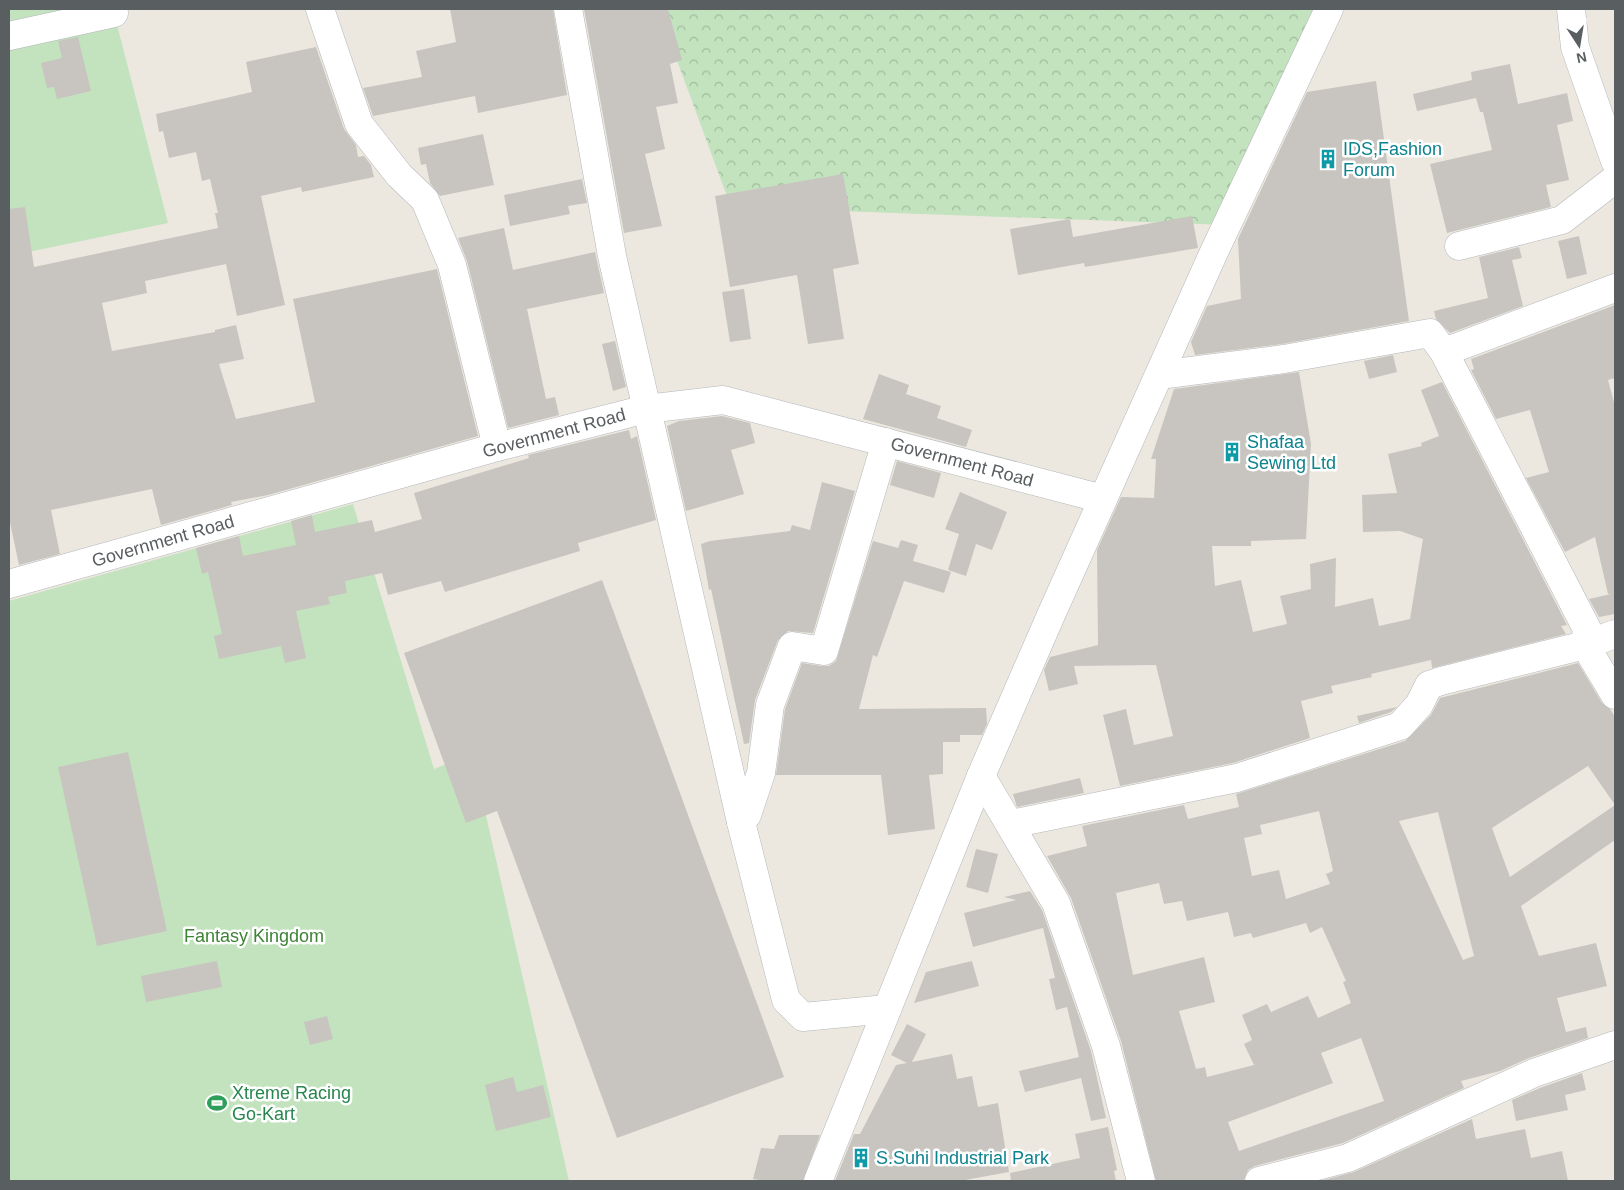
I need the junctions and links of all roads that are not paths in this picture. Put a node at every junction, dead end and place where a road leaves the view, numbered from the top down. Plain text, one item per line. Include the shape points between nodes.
1 (320, 9) edge
2 (568, 9) edge
3 (1329, 9) edge
4 (1571, 9) edge
5 (114, 13) dead end
6 (9, 36) edge
7 (1615, 161) edge
8 (1615, 179) edge
9 (1459, 246) dead end
10 (1615, 288) edge
11 (1444, 352) junction
12 (1158, 375) junction
13 (646, 409) junction
14 (886, 442) junction
15 (497, 447) junction
16 (1103, 498) junction
17 (9, 584) edge
18 (1615, 634) edge
19 (1585, 645) junction
20 (1615, 695) edge
21 (981, 776) junction
22 (741, 822) junction
23 (1011, 824) junction
24 (887, 1009) junction
25 (1615, 1045) edge
26 (818, 1181) edge
27 (1141, 1181) edge
28 (1259, 1181) edge

1 - 15 street via 359,124 399,175 425,200 448,257
2 - 13 street via 612,256
3 - 12 street
4 - 7 street via 1575,47
5 - 6 street
8 - 9 street via 1562,220
10 - 11 street
11 - 12 street via 1430,333 1284,359
11 - 19 street via 1587,629
12 - 16 street
13 - 14 street, Government Road via 723,400
13 - 15 street, Government Road
13 - 22 street
14 - 16 street, Government Road
14 - 22 street via 824,651 792,646 770,705 761,774 747,815
15 - 17 street, Government Road
16 - 21 street
18 - 19 street
19 - 20 street
19 - 23 street via 1440,681 1428,686 1419,705 1400,726 1237,778
21 - 23 street
21 - 24 street
22 - 24 street via 786,1000 803,1017
23 - 27 street via 1056,904 1106,1046
24 - 26 street
25 - 28 street via 1534,1073 1348,1158

